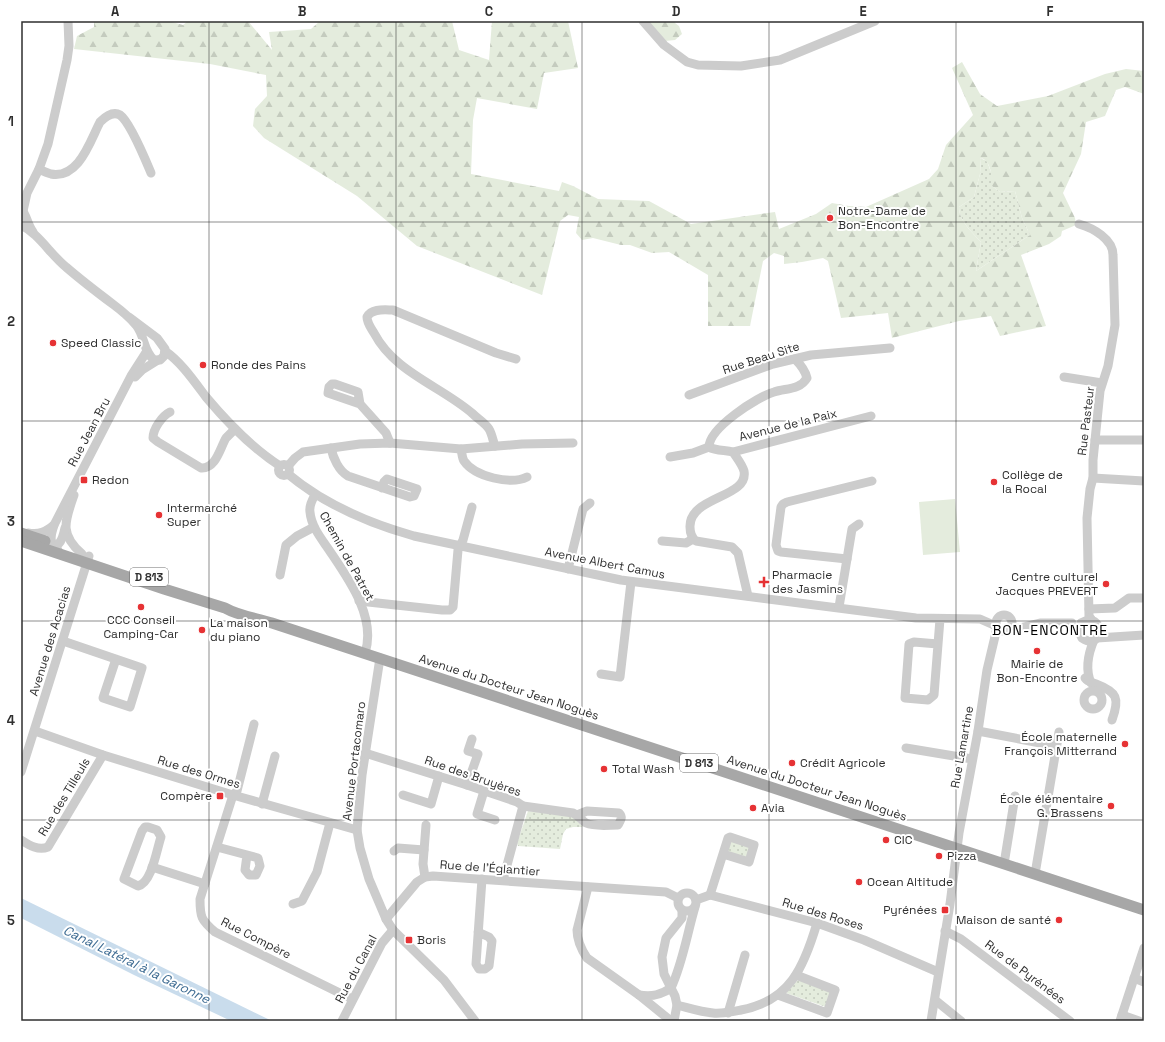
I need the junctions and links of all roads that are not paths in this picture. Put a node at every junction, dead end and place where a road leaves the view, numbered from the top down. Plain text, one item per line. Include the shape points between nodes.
1 (65, 21) edge
2 (68, 21) edge
3 (72, 21) edge
4 (643, 21) edge
5 (875, 21) edge
6 (69, 33) junction
7 (39, 169) junction
8 (151, 173) dead end
9 (24, 196) edge
10 (23, 214) edge
11 (1079, 224) dead end
12 (21, 225) edge
13 (37, 238) junction
14 (129, 317) junction
15 (154, 335) junction
16 (143, 340) junction
17 (890, 348) dead end
18 (147, 351) junction
19 (165, 351) junction
20 (516, 359) dead end
21 (795, 359) junction
22 (159, 360) junction
23 (185, 370) junction
24 (1064, 377) dead end
25 (1102, 383) junction
26 (123, 393) junction
27 (688, 395) dead end
28 (360, 404) dead end
29 (170, 412) dead end
30 (871, 416) dead end
31 (235, 429) junction
32 (1095, 440) junction
33 (1144, 440) edge
34 (390, 443) junction
35 (573, 443) dead end
36 (495, 446) junction
37 (710, 447) junction
38 (331, 448) junction
39 (461, 450) junction
40 (733, 452) junction
41 (670, 457) dead end
42 (286, 469) junction
43 (527, 477) dead end
44 (1093, 478) junction
45 (872, 481) dead end
46 (1144, 481) edge
47 (76, 482) junction
48 (382, 488) dead end
49 (315, 495) junction
50 (590, 503) dead end
51 (472, 507) dead end
52 (66, 522) junction
53 (859, 524) dead end
54 (54, 525) junction
55 (314, 526) junction
56 (21, 532) edge
57 (693, 539) junction
58 (21, 541) edge
59 (662, 541) dead end
60 (54, 545) junction
61 (460, 545) junction
62 (69, 557) junction
63 (86, 558) junction
64 (847, 559) junction
65 (568, 569) junction
66 (280, 575) dead end
67 (631, 582) junction
68 (748, 596) junction
69 (1144, 598) edge
70 (359, 601) junction
71 (839, 607) junction
72 (999, 616) junction
73 (958, 618) junction
74 (940, 619) junction
75 (1012, 620) junction
76 (1087, 624) junction
77 (1033, 625) junction
78 (1001, 629) junction
79 (1144, 635) edge
80 (1110, 636) junction
81 (1095, 639) junction
82 (63, 641) junction
83 (938, 644) junction
84 (1089, 651) junction
85 (365, 653) junction
86 (380, 658) junction
87 (116, 659) junction
88 (601, 674) dead end
89 (1088, 678) junction
90 (1096, 692) junction
91 (1084, 698) junction
92 (1112, 720) dead end
93 (254, 724) dead end
94 (35, 731) junction
95 (978, 731) junction
96 (1059, 732) dead end
97 (472, 740) dead end
98 (1056, 746) junction
99 (906, 748) dead end
100 (365, 752) junction
101 (103, 755) junction
102 (275, 756) dead end
103 (972, 759) junction
104 (21, 772) edge
105 (439, 776) junction
106 (467, 785) junction
107 (484, 791) junction
108 (232, 795) junction
109 (403, 795) dead end
110 (1015, 796) dead end
111 (262, 804) junction
112 (523, 806) junction
113 (577, 815) dead end
114 (495, 820) dead end
115 (330, 823) junction
116 (426, 825) dead end
117 (357, 830) junction
118 (21, 840) edge
119 (217, 847) junction
120 (957, 849) junction
121 (424, 850) junction
122 (394, 851) dead end
123 (723, 854) dead end
124 (247, 855) dead end
125 (1004, 864) junction
126 (152, 868) junction
127 (1035, 874) junction
128 (425, 877) junction
129 (482, 879) junction
130 (503, 880) junction
131 (205, 884) junction
132 (588, 886) junction
133 (710, 895) junction
134 (678, 898) junction
135 (695, 903) junction
136 (293, 904) dead end
137 (1144, 910) edge
138 (682, 911) junction
139 (386, 919) junction
140 (817, 923) junction
141 (393, 930) junction
142 (945, 931) junction
143 (478, 932) dead end
144 (1144, 948) edge
145 (745, 955) dead end
146 (938, 972) junction
147 (796, 975) junction
148 (1134, 978) junction
149 (1144, 982) edge
150 (671, 988) junction
151 (639, 995) junction
152 (778, 996) junction
153 (352, 999) junction
154 (935, 1000) junction
155 (677, 1005) junction
156 (728, 1012) junction
157 (825, 1017) edge
158 (1121, 1018) edge
159 (342, 1021) edge
160 (474, 1021) edge
161 (671, 1021) edge
162 (674, 1021) edge
163 (931, 1021) edge
164 (961, 1021) edge
165 (1070, 1021) edge
166 (1139, 1021) edge

1 - 6 street
2 - 6 street
3 - 6 street
4 - 5 street via 664,45 687,62 698,66 741,66 778,60
6 - 7 street via 65,74 48,144
7 - 8 street via 50,174 63,174 70,170 80,161 100,122 112,114 119,115 125,120 142,149
7 - 9 street
9 - 10 street
10 - 13 street
11 - 25 street, Rue Pasteur via 1099,232 1113,250 1115,325 1108,366
12 - 13 street
13 - 14 street via 65,266
14 - 15 street, Avenue Albert Camus
14 - 16 street
15 - 16 street
15 - 19 street, Avenue Albert Camus
16 - 18 street
17 - 21 street, Rue Beau Site via 811,355
18 - 22 street, Avenue Albert Camus via 153,359
18 - 26 street, Rue Jean Bru
19 - 22 street
19 - 23 street, Avenue Albert Camus
20 - 36 street via 393,310 376,311 367,316 379,343 395,360 407,371 465,407 489,430
21 - 27 street, Rue Beau Site via 773,364
21 - 37 street via 806,373 807,378 803,384 773,392 754,401 723,424 710,440
22 - 23 street, Avenue Albert Camus
22 - 26 street, Rue Jean Bru via 138,373
23 - 31 street, Avenue Albert Camus
24 - 25 street
25 - 32 street, Rue Pasteur
26 - 47 street, Rue Jean Bru
28 - 34 street via 386,433
29 - 31 street via 154,431 154,440 201,468 208,468 214,463 227,437
30 - 40 street, Avenue de la Paix
31 - 42 street, Avenue Albert Camus via 268,459
32 - 33 street
32 - 44 street, Rue Pasteur
34 - 38 street
34 - 39 street
35 - 36 street
36 - 39 street
37 - 40 street, Avenue de la Paix
37 - 41 street
38 - 42 street via 303,452
38 - 48 street via 332,455 345,474
39 - 43 street via 465,462 493,478 514,481
40 - 57 street via 744,470 742,483 696,512 690,525
42 - 49 street, Avenue Albert Camus
44 - 46 street
44 - 76 street, Rue Pasteur via 1088,518
45 - 64 street via 787,502 781,507 776,545 778,551
47 - 52 street, Rue Jean Bru
47 - 54 street, Rue Jean Bru
49 - 55 street, Chemin de Patret via 309,508
49 - 61 street, Avenue Albert Camus via 388,529
50 - 65 street via 583,509
51 - 61 street
52 - 60 street, Rue Jean Bru via 63,538
52 - 63 street, Rue Jean Bru via 69,540
53 - 64 street via 852,529
54 - 56 street via 39,534
54 - 60 street, Rue Jean Bru via 50,537
55 - 66 street via 286,545
55 - 70 street, Chemin de Patret via 350,582
56 - 60 main road, Avenue du Docteur Jean Noguès / D 813
57 - 59 street via 686,543
57 - 68 street via 736,550
58 - 60 street
58 - 62 main road, Avenue du Docteur Jean Noguès / D 813
60 - 62 street
60 - 63 main road, Avenue du Docteur Jean Noguès / D 813
61 - 65 street, Avenue Albert Camus
61 - 70 street via 453,607 450,610
62 - 63 main road, Avenue du Docteur Jean Noguès / D 813
63 - 82 street, Avenue des Acacias
63 - 85 main road, Avenue du Docteur Jean Noguès / D 813 via 207,602 233,608 253,617
64 - 71 street
65 - 67 street, Avenue Albert Camus
67 - 68 street, Avenue Albert Camus
67 - 88 street via 620,677
68 - 71 street, Avenue Albert Camus
69 - 76 street via 1129,598
70 - 85 street, Chemin de Patret via 367,623 368,644
71 - 74 street, Avenue Albert Camus
72 - 73 street, Avenue Albert Camus
72 - 75 street via 1007,616
72 - 78 street via 996,621
73 - 74 street, Avenue Albert Camus
73 - 78 street, Avenue Albert Camus via 980,620
74 - 83 street
75 - 77 street
75 - 78 street via 1012,627
76 - 77 street
76 - 80 street
76 - 81 street via 1100,632
76 - 81 street via 1088,641
76 - 84 street
77 - 78 street
78 - 95 street, Rue Lamartine via 987,670
79 - 80 street
80 - 81 street
81 - 84 street
82 - 87 street
82 - 94 street, Avenue des Acacias
83 - 83 street via 909,644 904,698 928,700 934,695
84 - 89 street
85 - 86 main road, Avenue du Docteur Jean Noguès / D 813
86 - 100 street, Avenue Portacomaro
86 - 120 main road, Avenue du Docteur Jean Noguès / D 813
87 - 87 street via 142,668 130,707 103,698
89 - 90 street
89 - 91 street via 1083,682
89 - 92 street via 1114,695 1116,702
90 - 91 street via 1090,692
90 - 91 street via 1102,698 1098,708 1088,707 1084,703
93 - 108 street, Rue Compère via 237,791
94 - 101 street, Rue des Ormes
94 - 104 street, Avenue des Acacias
95 - 98 street
95 - 103 street, Rue Lamartine
96 - 98 street
97 - 106 street via 468,751 478,754
98 - 127 street
99 - 103 street
100 - 105 street, Rue des Bruyères
100 - 117 street, Avenue Portacomaro
101 - 108 street, Rue des Ormes
101 - 118 street, Rue des Tilleuls via 48,847 41,849
102 - 111 street
103 - 120 street, Rue Lamartine
105 - 106 street, Rue des Bruyères
105 - 109 street via 431,804
106 - 107 street, Rue des Bruyères
107 - 112 street, Rue des Bruyères
107 - 114 street via 477,814
108 - 111 street, Rue des Ormes
108 - 119 street, Rue Compère
110 - 125 street
111 - 115 street, Rue des Ormes
112 - 113 street
112 - 130 street, Rue des Bruyères
115 - 117 street, Rue des Ormes
115 - 136 street via 317,872 302,901
116 - 121 street
117 - 139 street, Avenue Portacomaro via 369,879
119 - 124 street
119 - 131 street, Rue Compère
120 - 125 main road, Avenue du Docteur Jean Noguès / D 813
120 - 142 street, Rue Lamartine
121 - 122 street via 398,848
121 - 128 street
123 - 133 street
125 - 127 main road, Avenue du Docteur Jean Noguès / D 813
126 - 126 street via 161,837 157,830 145,827 124,879 142,886
126 - 131 street
127 - 137 main road, Avenue du Docteur Jean Noguès / D 813
128 - 129 street, Rue de l'Églantier
128 - 139 street, Rue de l'Églantier via 417,882
129 - 130 street, Rue de l'Églantier
129 - 143 street
130 - 132 street, Rue de l'Églantier
131 - 153 street, Rue Compère via 200,899 200,913 204,923 215,932
132 - 134 street via 666,892
132 - 151 street via 576,930 583,952 587,958
133 - 135 street
133 - 140 street, Rue des Roses
134 - 135 street via 689,893
134 - 138 street via 678,906
135 - 138 street via 691,911
135 - 150 street via 692,923
138 - 150 street via 682,918 666,938 662,957 664,974
139 - 141 street, Avenue Portacomaro
140 - 146 street, Rue des Roses
140 - 147 street via 806,957
141 - 153 street, Rue du Canal via 382,943
141 - 160 street, Avenue Portacomaro via 444,980
142 - 146 street, Rue Lamartine
142 - 165 street, Rue de Pyrénées via 961,939
144 - 148 street
145 - 156 street
146 - 154 street, Rue Lamartine
147 - 152 street
147 - 157 street via 835,990
148 - 149 street
148 - 158 street
150 - 151 street via 658,995
150 - 155 street
151 - 161 street
152 - 156 street via 748,1009
152 - 157 street
153 - 159 street, Rue du Canal
154 - 163 street, Rue Lamartine
154 - 164 street
155 - 156 street via 711,1013
155 - 162 street
158 - 166 street

